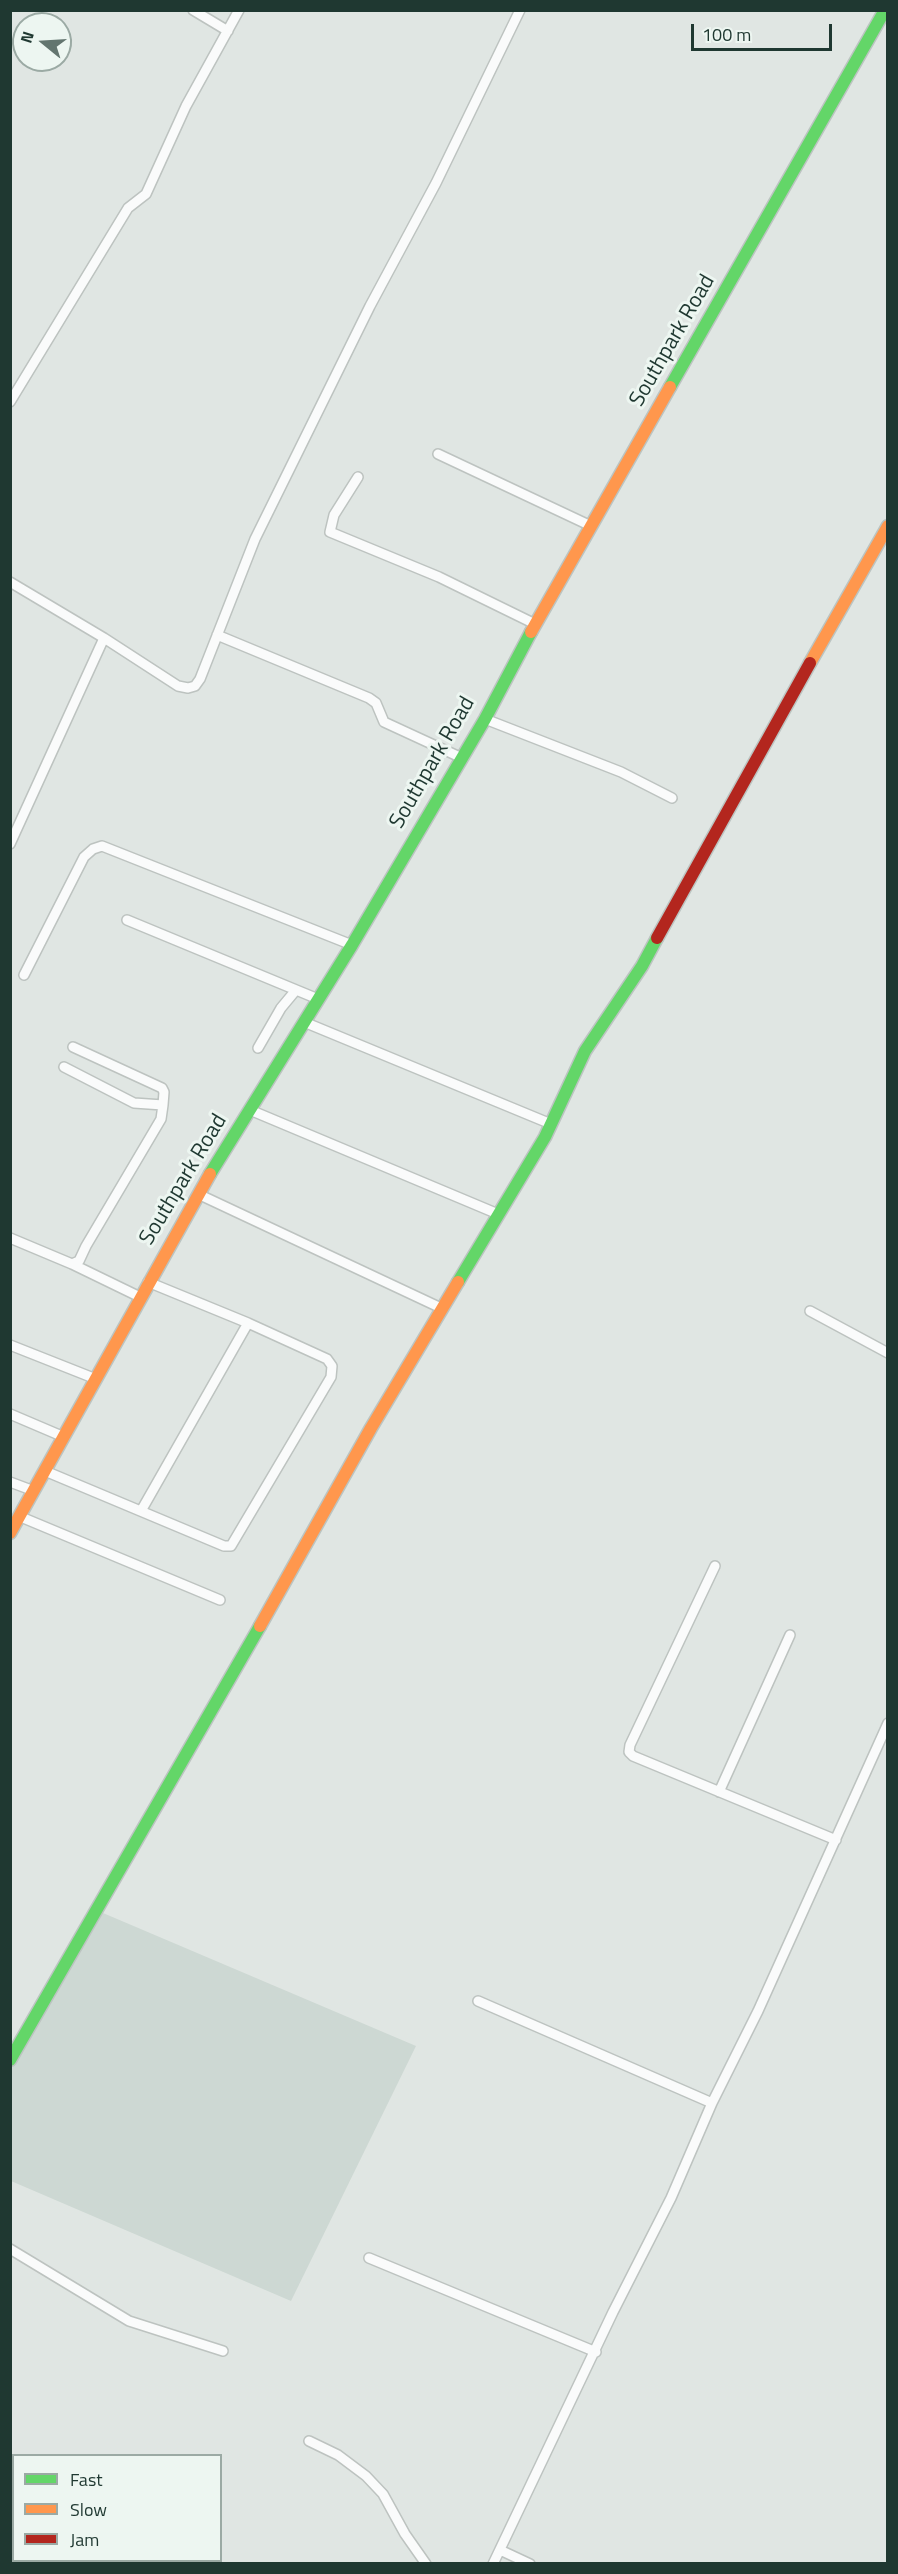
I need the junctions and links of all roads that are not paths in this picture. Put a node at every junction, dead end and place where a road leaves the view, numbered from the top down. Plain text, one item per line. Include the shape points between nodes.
1 (193, 10) edge
2 (239, 10) edge
3 (520, 10) edge
4 (885, 10) edge
5 (228, 31) junction
6 (10, 402) edge
7 (438, 454) dead end
8 (358, 477) dead end
9 (591, 526) junction
10 (888, 526) edge
11 (10, 582) edge
12 (535, 624) junction
13 (217, 635) junction
14 (104, 638) junction
15 (485, 719) junction
16 (462, 758) junction
17 (672, 798) dead end
18 (10, 844) edge
19 (127, 920) dead end
20 (352, 945) junction
21 (24, 975) dead end
22 (296, 990) junction
23 (318, 999) junction
24 (304, 1022) junction
25 (73, 1047) dead end
26 (258, 1047) dead end
27 (64, 1067) dead end
28 (163, 1105) junction
29 (250, 1110) junction
30 (551, 1124) junction
31 (198, 1194) junction
32 (498, 1214) junction
33 (10, 1238) edge
34 (72, 1264) junction
35 (148, 1282) junction
36 (140, 1297) junction
37 (441, 1308) junction
38 (810, 1311) dead end
39 (248, 1323) junction
40 (10, 1345) edge
41 (888, 1353) edge
42 (96, 1379) junction
43 (10, 1414) edge
44 (64, 1437) junction
45 (45, 1470) junction
46 (10, 1482) edge
47 (34, 1491) junction
48 (141, 1511) junction
49 (21, 1516) junction
50 (10, 1533) edge
51 (715, 1566) dead end
52 (220, 1600) dead end
53 (790, 1635) dead end
54 (888, 1723) edge
55 (884, 1745) edge
56 (719, 1792) junction
57 (836, 1840) junction
58 (478, 2001) dead end
59 (10, 2060) edge
60 (712, 2103) junction
61 (10, 2249) edge
62 (369, 2258) dead end
63 (223, 2351) dead end
64 (596, 2352) junction
65 (309, 2441) dead end
66 (500, 2550) junction
67 (426, 2564) edge
68 (493, 2564) edge
69 (530, 2564) edge

1 - 5 street
2 - 5 street
3 - 13 street via 255,539
4 - 9 street, Southpark Road
5 - 6 street via 186,106 146,194 128,208
7 - 9 street
8 - 12 street via 334,515 330,532 439,577
9 - 12 street, Southpark Road
10 - 30 street via 642,966 585,1051
11 - 14 street
12 - 15 street, Southpark Road
13 - 14 street via 200,679 188,688 178,686
13 - 16 street via 369,698 376,703 384,722
14 - 18 street
15 - 16 street, Southpark Road
15 - 17 street via 621,772
16 - 20 street, Southpark Road
19 - 22 street
20 - 21 street via 102,846 84,857
20 - 23 street, Southpark Road
22 - 23 street
22 - 26 street
23 - 24 street, Southpark Road
24 - 29 street, Southpark Road
24 - 30 street
25 - 28 street via 162,1088
27 - 28 street via 134,1103
28 - 34 street via 162,1119 79,1261
29 - 31 street, Southpark Road
29 - 32 street
30 - 32 street
31 - 35 street, Southpark Road
31 - 37 street
32 - 37 street
33 - 34 street
34 - 36 street
35 - 36 street, Southpark Road
35 - 39 street
36 - 42 street, Southpark Road
37 - 59 street
38 - 41 street
39 - 48 street
39 - 48 street via 327,1359 332,1366 331,1377 231,1546
40 - 42 street
42 - 44 street, Southpark Road
43 - 44 street
44 - 45 street, Southpark Road
45 - 47 street, Southpark Road
45 - 48 street
46 - 47 street
47 - 49 street, Southpark Road
49 - 50 street, Southpark Road
49 - 52 street
51 - 56 street via 629,1752
53 - 56 street
54 - 55 street
55 - 57 street
56 - 57 street
57 - 60 street
58 - 60 street
60 - 64 street
61 - 63 street via 129,2320
62 - 64 street
64 - 66 street
65 - 67 street via 366,2476 382,2494
66 - 68 street
66 - 69 street

